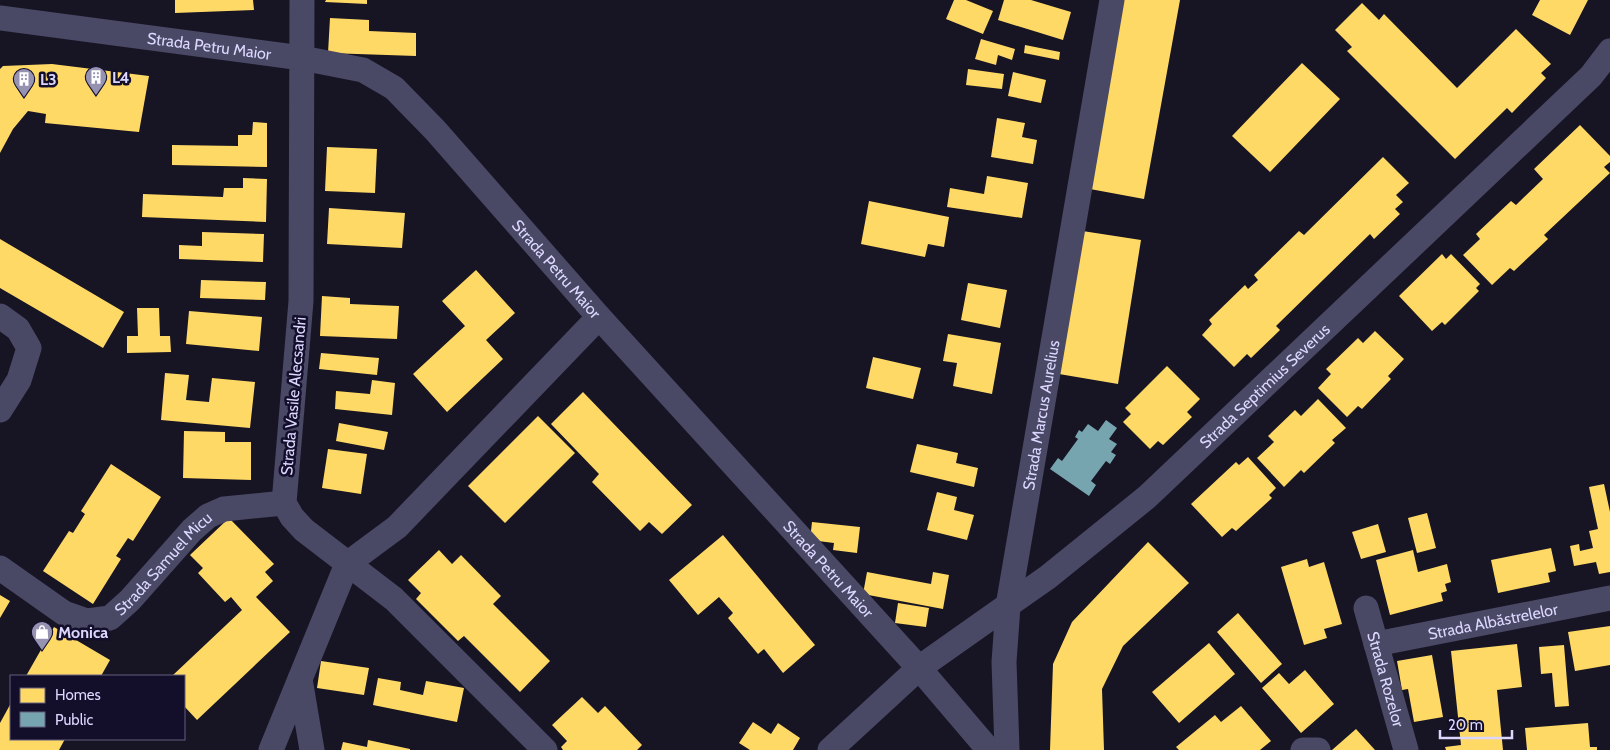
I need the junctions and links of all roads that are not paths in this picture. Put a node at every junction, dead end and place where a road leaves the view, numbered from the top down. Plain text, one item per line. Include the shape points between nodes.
1 (302, 0) edge
2 (1112, 0) edge
3 (0, 18) edge
4 (1610, 51) edge
5 (302, 58) junction
6 (0, 316) edge
7 (599, 317) junction
8 (0, 410) edge
9 (284, 503) junction
10 (347, 564) junction
11 (0, 568) edge
12 (1610, 598) edge
13 (1008, 606) junction
14 (1366, 608) dead end
15 (1376, 644) junction
16 (919, 668) junction
17 (300, 678) junction
18 (271, 750) edge
19 (312, 750) edge
20 (545, 750) edge
21 (830, 750) edge
22 (989, 750) edge
23 (1007, 750) edge
24 (1303, 750) edge
25 (1318, 750) edge
26 (1406, 750) edge

1 - 5 street, Strada Vasile Alecsandri
2 - 13 street, Strada Marcus Aurelius
3 - 5 street, Strada Petru Maior
4 - 13 street, Strada Septimius Severus via 1584,83 1147,497
5 - 7 street, Strada Petru Maior via 363,70 394,88 435,130
5 - 9 street, Strada Vasile Alecsandri via 301,301
6 - 8 street via 18,329 29,348 19,380
7 - 10 street via 397,527
7 - 16 street, Strada Petru Maior
9 - 10 street via 304,530
9 - 11 street, Strada Samuel Micu via 232,508 208,516 110,618 87,621 64,613
10 - 17 street
10 - 20 street via 394,599
12 - 15 street, Strada Albăstrelelor
13 - 16 street
13 - 23 street via 1004,662
14 - 15 street, Strada Rozelor
15 - 26 street, Strada Rozelor
16 - 21 street
16 - 22 street, Strada Petru Maior
17 - 18 street
17 - 19 street
24 - 25 street

